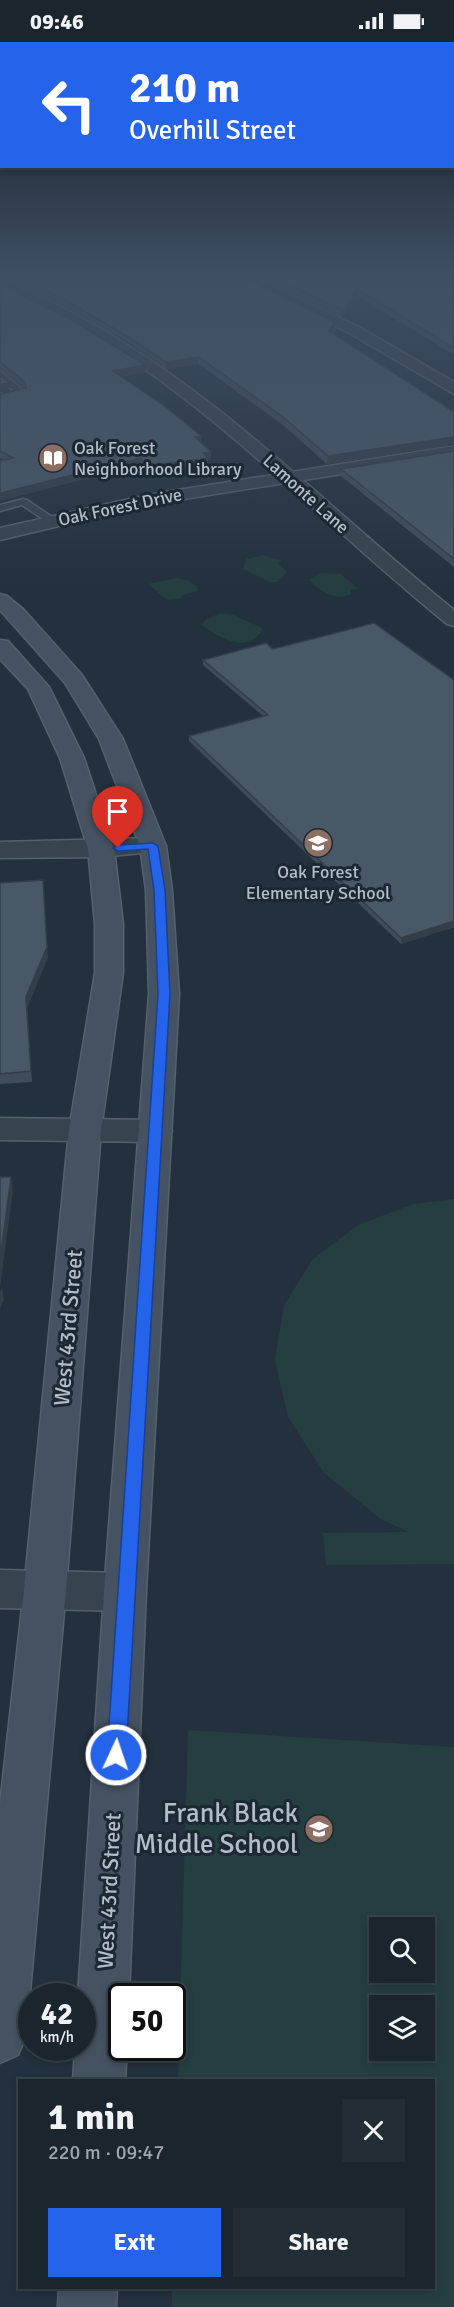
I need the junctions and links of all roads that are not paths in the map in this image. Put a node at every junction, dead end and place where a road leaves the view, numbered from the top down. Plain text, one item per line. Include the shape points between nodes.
1 (5, 379) edge
2 (168, 379) edge
3 (437, 379) edge
4 (454, 389) edge
5 (0, 397) edge
6 (454, 451) edge
7 (286, 476) junction
8 (0, 508) edge
9 (53, 521) junction
10 (0, 534) edge
11 (0, 600) edge
12 (454, 620) edge
13 (0, 646) edge
14 (153, 846) junction
15 (101, 849) junction
16 (0, 850) edge
17 (0, 1129) edge
18 (85, 1130) junction
19 (156, 1131) junction
20 (0, 1589) edge
21 (45, 1590) junction
22 (125, 1592) junction
23 (0, 2037) edge
24 (99, 2079) edge
25 (88, 2289) edge
26 (87, 2307) edge

1 - 5 lane via 21,393
2 - 7 street, Lamonte Lane
3 - 4 street
6 - 7 street, Oak Forest Drive
7 - 9 street, Oak Forest Drive
7 - 12 street, Lamonte Lane via 394,573
8 - 9 lane via 23,502
9 - 10 street, Oak Forest Drive
11 - 14 main road, West 43rd Street via 16,612 80,690 111,739
13 - 15 main road, West 43rd Street via 38,687 72,758
14 - 15 street
14 - 19 main road, West 43rd Street via 164,994
15 - 16 street
15 - 18 main road, West 43rd Street via 109,924 109,973
17 - 18 street
18 - 19 street
18 - 21 main road, West 43rd Street
19 - 22 main road, West 43rd Street
20 - 21 street
21 - 22 street
21 - 23 main road, West 43rd Street
22 - 24 main road, West 43rd Street
25 - 26 main road

